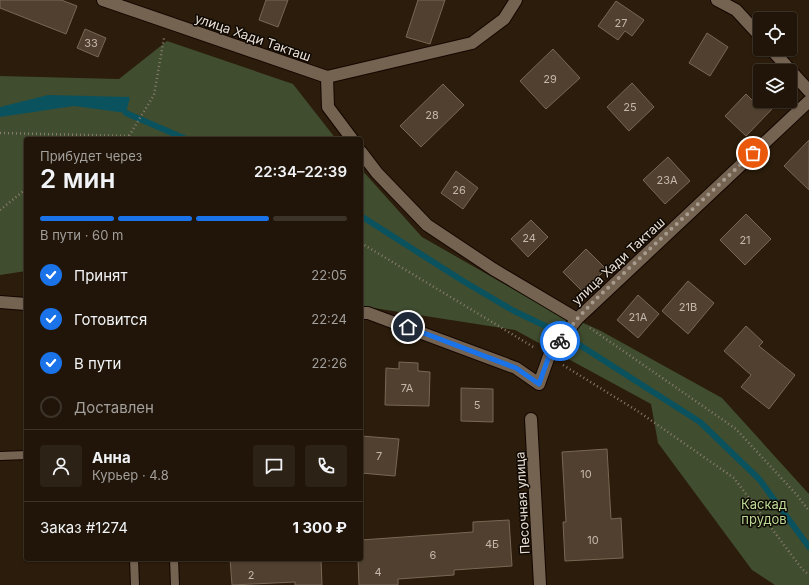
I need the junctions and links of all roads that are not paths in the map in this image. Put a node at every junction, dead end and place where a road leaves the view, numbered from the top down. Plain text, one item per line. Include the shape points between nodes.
1 (103, 0) edge
2 (516, 0) edge
3 (717, 0) edge
4 (753, 28) edge
5 (777, 56) edge
6 (327, 77) junction
7 (809, 91) edge
8 (809, 101) edge
9 (350, 137) edge
10 (363, 155) edge
11 (0, 302) edge
12 (24, 304) edge
13 (363, 313) edge
14 (577, 319) junction
15 (532, 419) dead end
16 (24, 455) edge
17 (0, 456) edge
18 (134, 561) edge
19 (174, 561) edge
20 (135, 585) edge
21 (175, 585) edge
22 (540, 585) edge

1 - 6 street, улица Хади Такташ
2 - 6 street via 504,19 472,43
3 - 4 street via 736,10
5 - 7 street
6 - 9 street via 328,107
8 - 14 street, улица Хади Такташ
10 - 14 street, улица Хади Такташ via 377,173 427,225 493,269
11 - 12 street
13 - 14 street via 414,329 509,365 539,384 549,356
15 - 22 street, Песочная улица
16 - 17 lane
18 - 20 lane
19 - 21 lane

